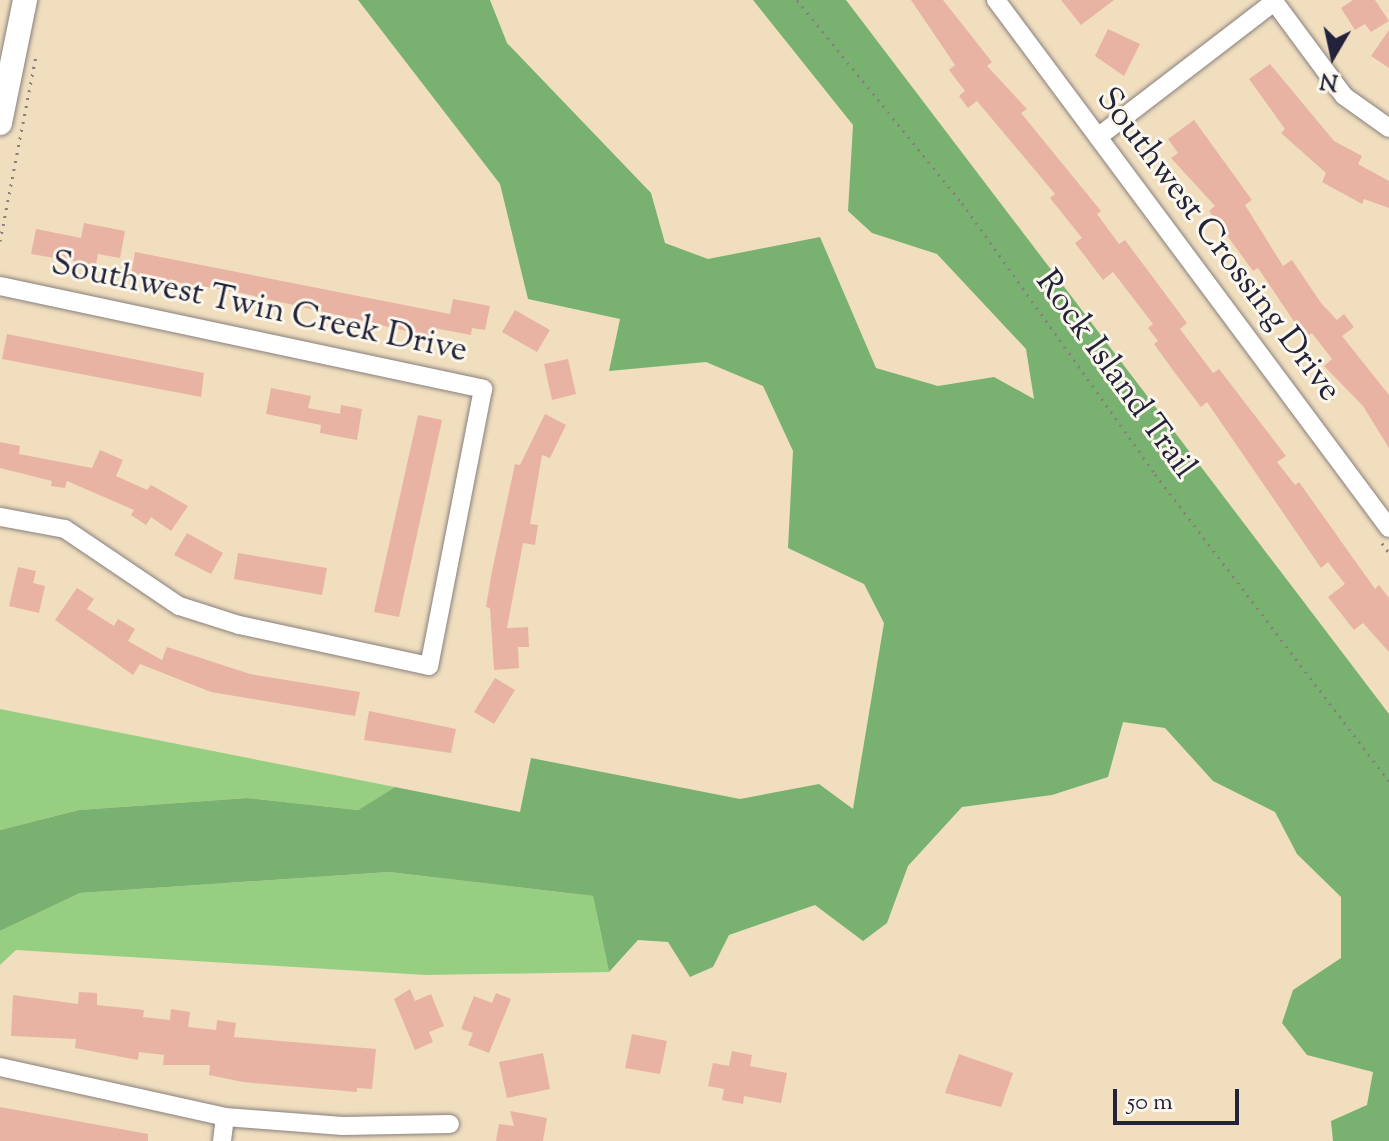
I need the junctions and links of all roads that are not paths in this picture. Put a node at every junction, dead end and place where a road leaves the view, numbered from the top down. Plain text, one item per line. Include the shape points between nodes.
1 (25, 0) edge
2 (996, 0) edge
3 (1273, 1) edge
4 (0, 123) edge
5 (1389, 128) edge
6 (1098, 137) junction
7 (0, 286) edge
8 (0, 517) edge
9 (1385, 536) edge
10 (0, 1067) edge
11 (225, 1117) junction
12 (450, 1124) dead end
13 (222, 1141) edge

1 - 4 main road
2 - 6 street, Southwest Crossing Drive
3 - 5 street via 1344,96
3 - 6 street
6 - 9 street, Southwest Crossing Drive
7 - 8 street, Southwest Twin Creek Drive via 483,389 429,666 239,625 179,606 65,529
10 - 11 street
11 - 12 street via 343,1126
11 - 13 street

